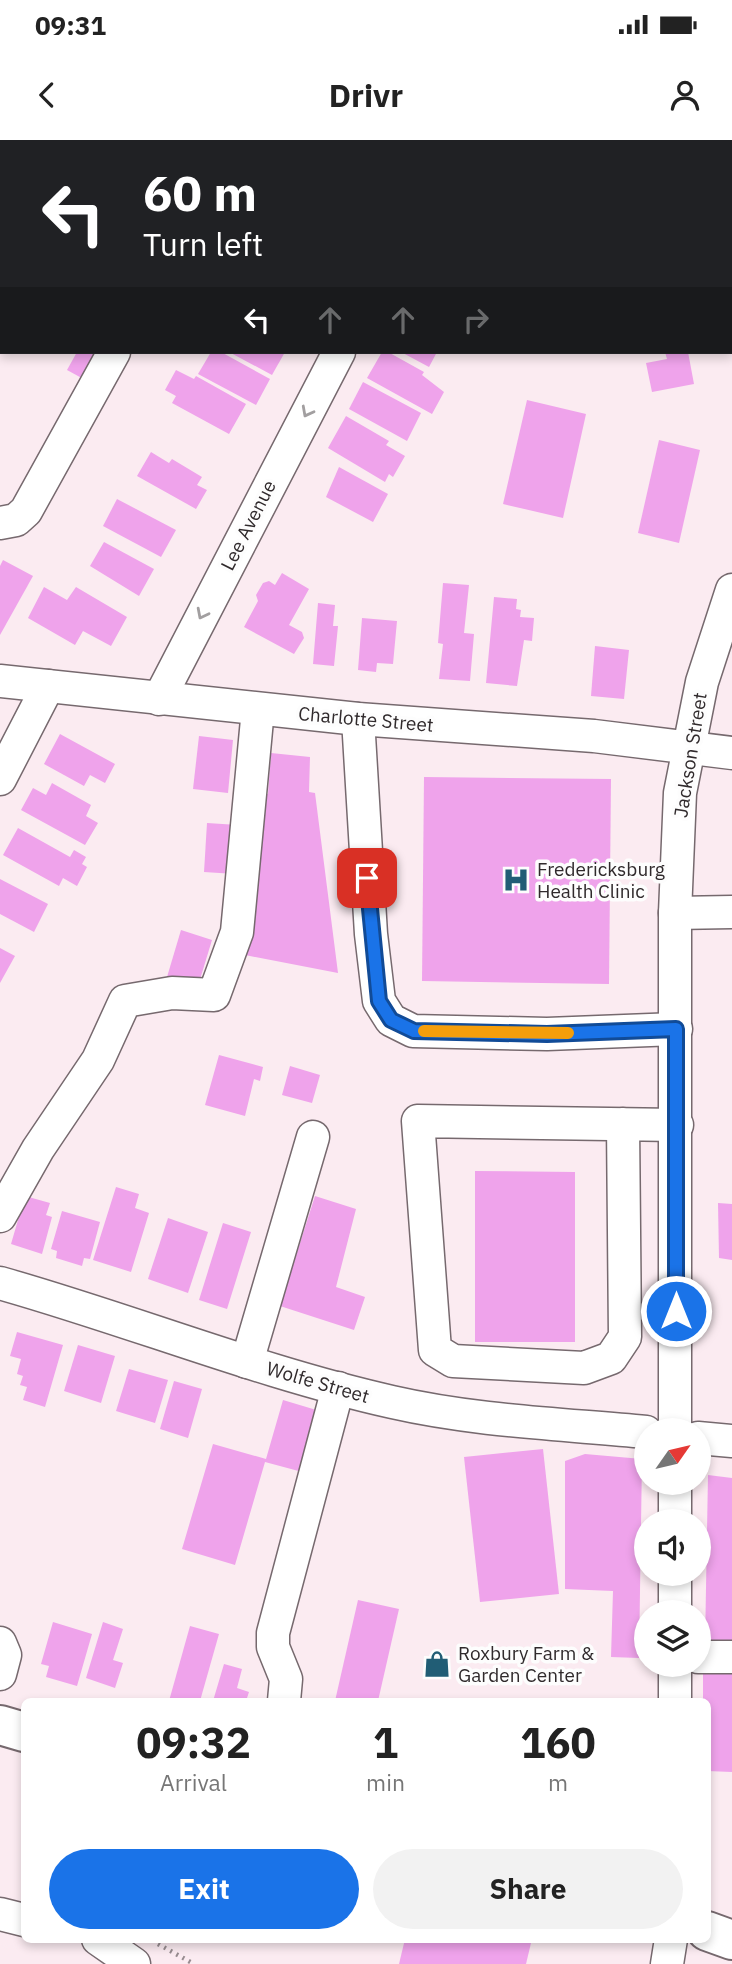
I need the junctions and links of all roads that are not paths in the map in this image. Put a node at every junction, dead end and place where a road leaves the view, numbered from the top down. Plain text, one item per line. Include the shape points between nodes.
1 (113, 354) edge
2 (338, 354) edge
3 (0, 523) edge
4 (729, 608) edge
5 (0, 681) edge
6 (48, 686) junction
7 (159, 699) junction
8 (258, 709) junction
9 (358, 719) junction
10 (687, 748) junction
11 (732, 753) edge
12 (0, 779) edge
13 (732, 912) edge
14 (675, 913) junction
15 (676, 1029) junction
16 (623, 1124) junction
17 (677, 1125) junction
18 (313, 1137) dead end
19 (0, 1216) edge
20 (0, 1283) edge
21 (625, 1311) junction
22 (676, 1311) junction
23 (247, 1362) junction
24 (338, 1388) junction
25 (675, 1418) edge
26 (634, 1431) edge
27 (711, 1439) edge
28 (732, 1441) edge
29 (0, 1643) edge
30 (711, 1657) edge
31 (732, 1657) edge
32 (0, 1674) edge
33 (675, 1677) edge
34 (284, 1698) edge
35 (675, 1698) edge
36 (0, 1725) edge
37 (21, 1731) edge
38 (0, 1914) edge
39 (21, 1919) edge
40 (711, 1932) edge
41 (732, 1940) edge
42 (104, 1943) edge
43 (670, 1943) edge
44 (134, 1964) edge
45 (667, 1964) edge

1 - 3 street via 26,511 16,520
2 -> 7 street, Lee Avenue
4 - 10 street, Jackson Street via 702,682
5 - 6 street, Charlotte Street
6 - 7 street, Charlotte Street
6 - 12 street
7 - 8 street, Charlotte Street
8 - 9 street, Charlotte Street
8 - 19 street via 237,932 214,995 172,993 125,1001 98,1060
9 - 10 street, Charlotte Street via 594,736
9 - 15 street via 370,934 379,1001 391,1020 414,1031 547,1034
10 - 11 street, Charlotte Street
10 - 14 street, Jackson Street via 680,793
13 - 14 street
14 - 15 street, Jackson Street
15 - 17 street, Jackson Street
16 - 17 street
16 - 21 street
16 - 21 street via 418,1121 435,1350 453,1361 584,1368 611,1358 625,1337
17 - 22 street, Jackson Street
18 - 23 street
20 - 23 street, Wolfe Street
21 - 22 street
22 - 25 street, Jackson Street
23 - 24 street, Wolfe Street
24 - 26 street, Wolfe Street via 452,1413
24 - 34 street via 273,1633 273,1647 286,1679
27 - 28 street
29 - 32 street via 5,1655
30 - 31 street
33 - 35 street
36 - 37 main road
38 - 39 street
40 - 41 main road
42 - 44 street
43 - 45 street

